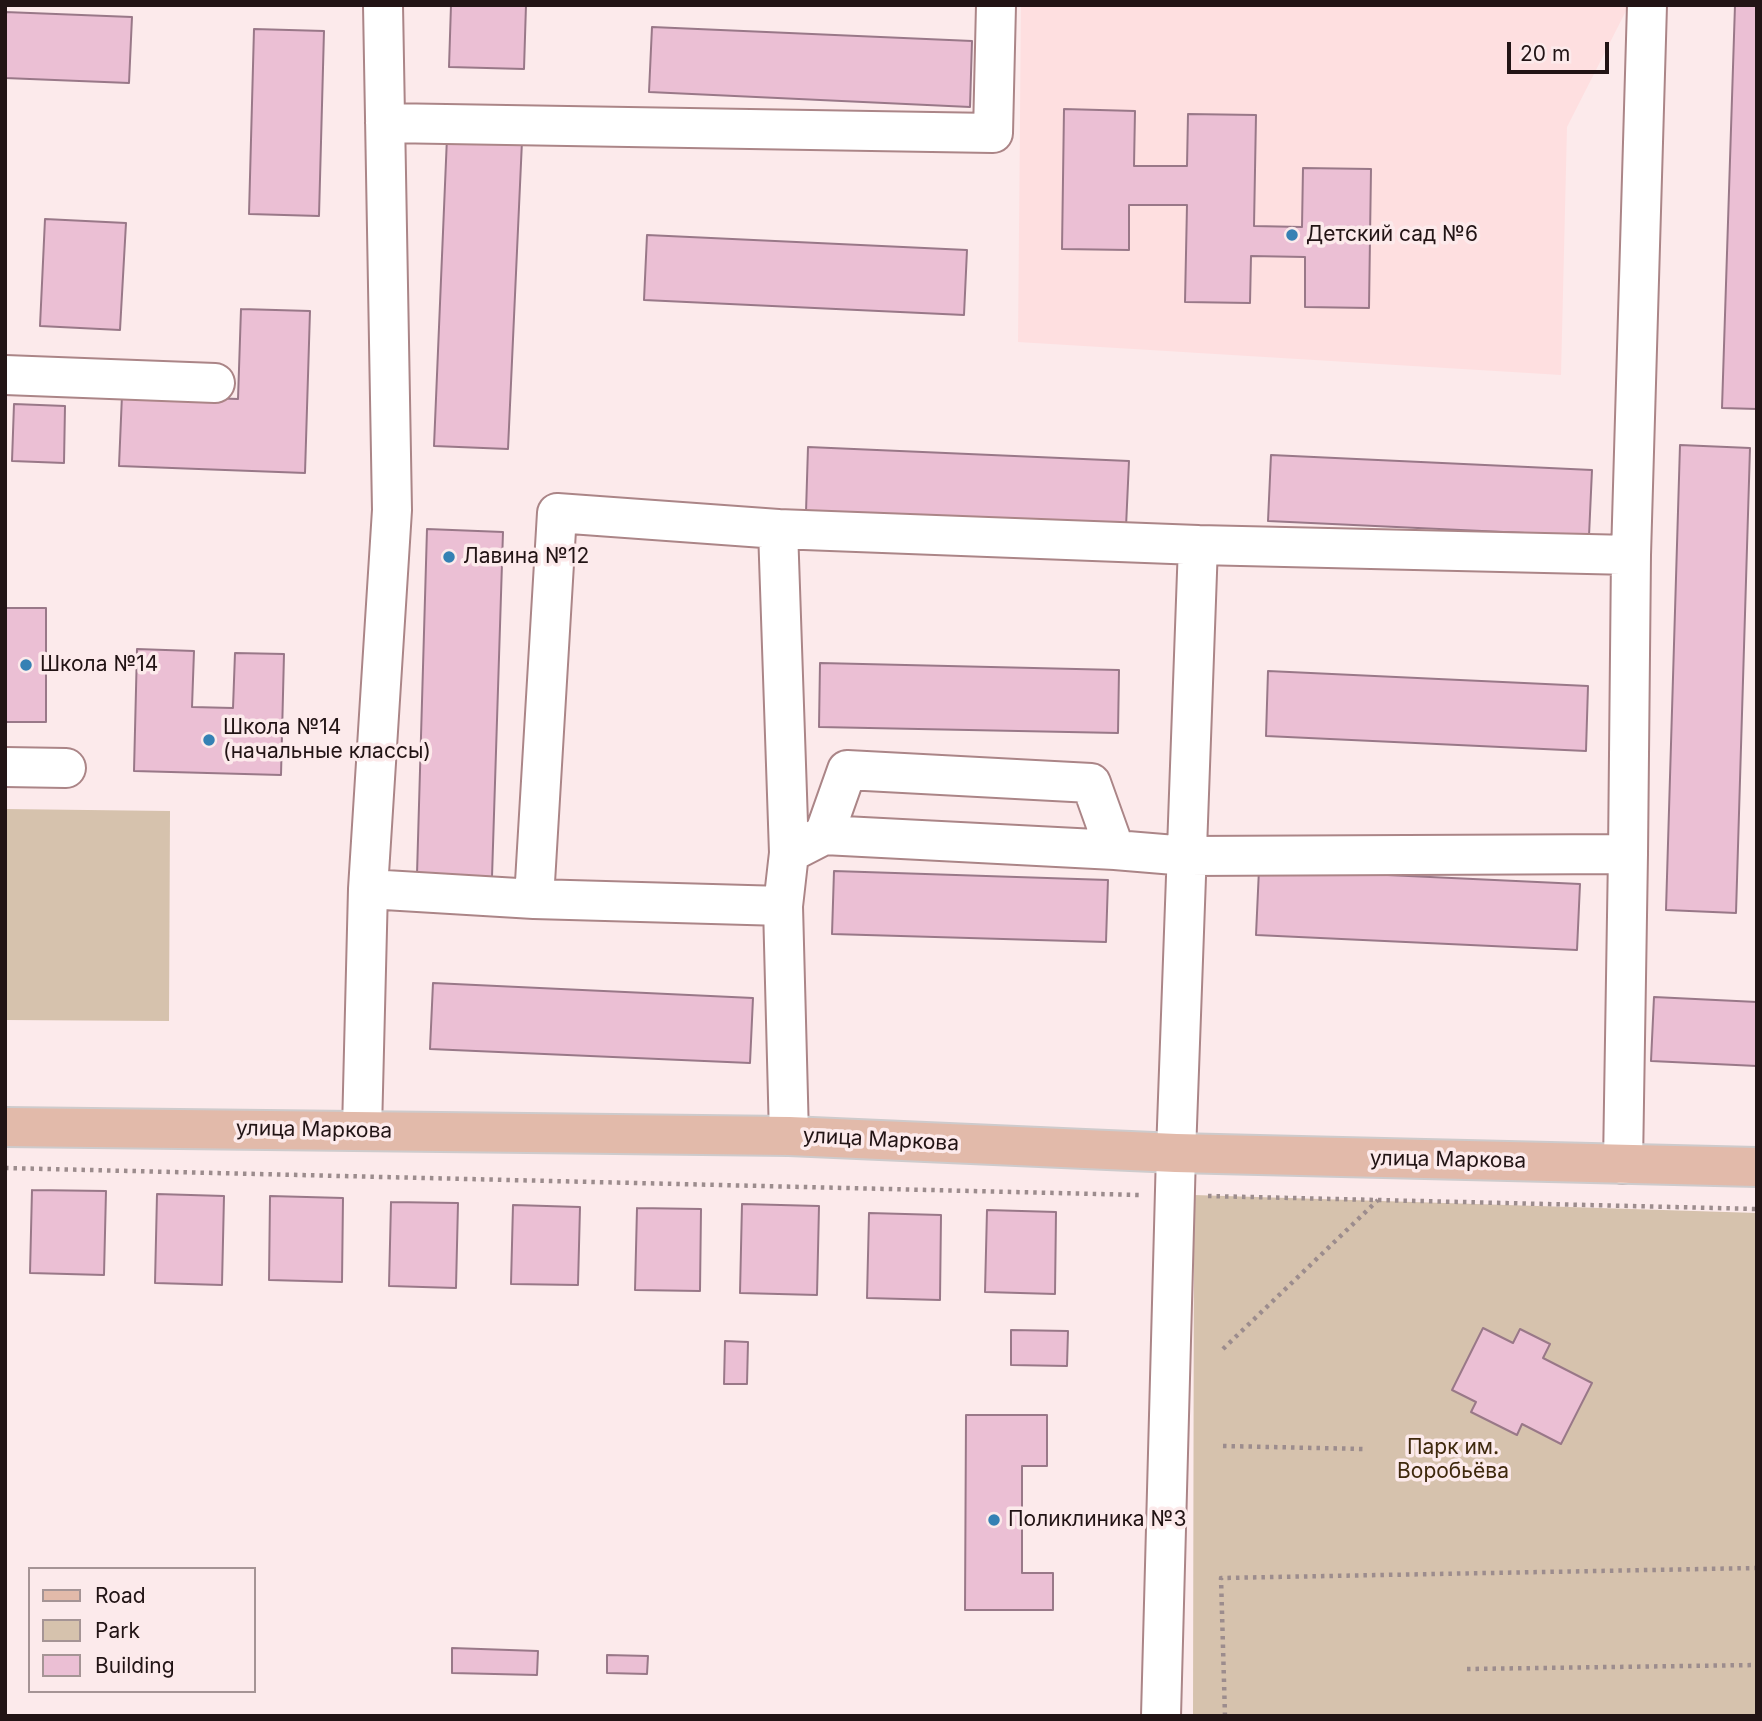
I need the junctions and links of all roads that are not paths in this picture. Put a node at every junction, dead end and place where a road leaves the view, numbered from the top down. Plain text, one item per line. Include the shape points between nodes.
1 (383, 5) edge
2 (996, 5) edge
3 (1647, 5) edge
4 (385, 123) junction
5 (5, 376) edge
6 (215, 383) dead end
7 (778, 529) junction
8 (1198, 545) junction
9 (1631, 555) junction
10 (5, 768) edge
11 (66, 768) dead end
12 (824, 835) junction
13 (1115, 850) junction
14 (789, 853) junction
15 (1628, 854) junction
16 (1186, 856) junction
17 (368, 889) junction
18 (534, 899) junction
19 (783, 906) junction
20 (5, 1127) edge
21 (362, 1130) junction
22 (789, 1136) junction
23 (1176, 1153) junction
24 (1623, 1164) junction
25 (1757, 1167) edge
26 (1161, 1716) edge

1 - 4 lane
2 - 4 lane via 993,133
3 - 9 lane
4 - 17 lane via 391,510
5 - 6 lane
7 - 8 lane
7 - 14 lane
7 - 18 lane via 557,513
8 - 9 lane
8 - 16 lane
9 - 15 lane
10 - 11 lane
12 - 13 lane
12 - 13 lane via 847,770 1091,783
12 - 14 lane
13 - 16 lane
14 - 19 lane
15 - 16 lane
15 - 24 lane
16 - 23 lane
17 - 18 lane
17 - 21 lane
18 - 19 lane
19 - 22 lane
20 - 21 main road, улица Маркова
21 - 22 main road, улица Маркова
22 - 23 main road, улица Маркова
23 - 24 main road, улица Маркова
23 - 26 lane
24 - 25 main road, улица Маркова

